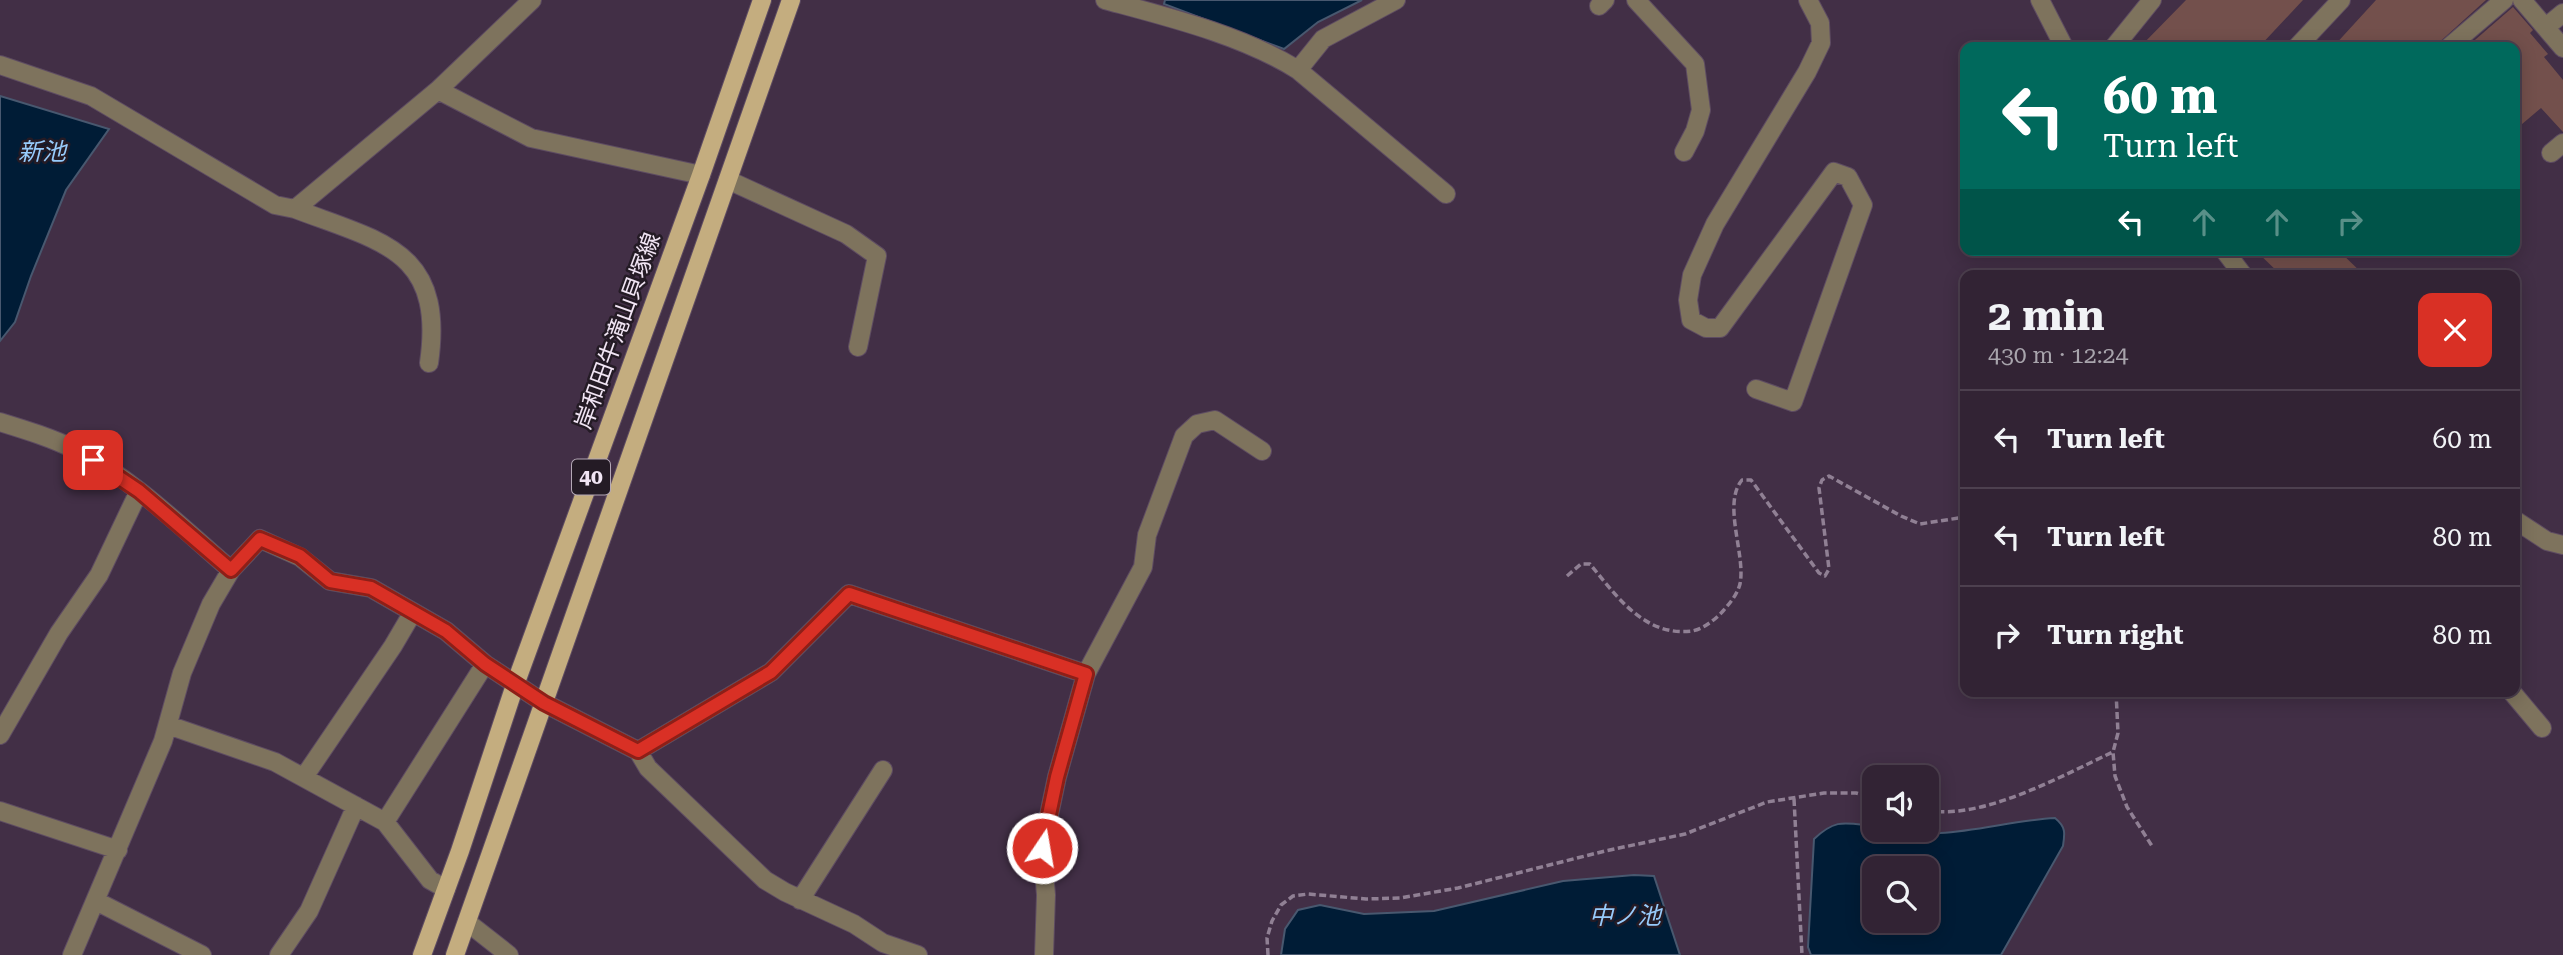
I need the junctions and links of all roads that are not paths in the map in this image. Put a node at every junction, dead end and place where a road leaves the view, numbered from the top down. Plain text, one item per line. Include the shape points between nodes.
1 (532, 0) edge
2 (761, 0) edge
3 (790, 0) edge
4 (1105, 0) edge
5 (1396, 0) edge
6 (1636, 0) edge
7 (1808, 0) edge
8 (2040, 0) edge
9 (2152, 0) edge
10 (2341, 0) edge
11 (2504, 0) edge
12 (2522, 0) edge
13 (2563, 13) edge
14 (2546, 27) junction
15 (2061, 42) edge
16 (2118, 42) edge
17 (2302, 42) edge
18 (2455, 42) edge
19 (2563, 48) edge
20 (0, 65) edge
21 (1298, 71) junction
22 (438, 90) junction
23 (1684, 152) dead end
24 (701, 174) junction
25 (728, 180) junction
26 (1446, 194) dead end
27 (295, 209) junction
28 (2229, 256) edge
29 (2239, 270) edge
30 (858, 347) dead end
31 (429, 363) dead end
32 (1756, 389) dead end
33 (0, 422) edge
34 (1262, 451) dead end
35 (139, 491) junction
36 (2520, 523) edge
37 (2563, 545) edge
38 (231, 570) junction
39 (413, 612) junction
40 (485, 664) junction
41 (1086, 674) junction
42 (515, 685) junction
43 (2516, 697) edge
44 (544, 703) junction
45 (168, 725) junction
46 (2542, 729) dead end
47 (0, 735) edge
48 (638, 751) junction
49 (883, 770) dead end
50 (304, 777) junction
51 (356, 806) junction
52 (0, 811) edge
53 (385, 821) junction
54 (118, 850) junction
55 (446, 889) junction
56 (800, 900) junction
57 (96, 901) junction
58 (467, 922) junction
59 (72, 955) edge
60 (201, 955) edge
61 (279, 955) edge
62 (422, 955) edge
63 (455, 955) edge
64 (509, 955) edge
65 (918, 955) edge
66 (1044, 955) edge

1 - 22 street
2 - 24 main road, 岸和田牛滝山貝塚線 / 40
3 - 25 main road, 40
4 - 21 street via 1271,53
5 - 21 street via 1323,39
6 - 23 street via 1695,64 1701,110
7 - 32 street via 1820,23 1821,43 1715,224 1692,275 1691,320 1706,328 1720,328 1833,172 1848,177 1863,205 1793,402
8 - 15 street
9 - 16 street
10 - 17 street
11 - 18 street
12 - 14 street
13 - 14 street
14 - 19 street
20 - 27 street via 90,96 275,205
21 - 26 street
22 - 24 street via 531,138
22 - 27 street
24 - 42 main road, 岸和田牛滝山貝塚線 / 40
25 - 30 street via 846,234 877,256
25 - 44 main road, 40
27 - 31 street via 377,240 408,261 427,297 433,334
28 - 29 street
33 - 35 street via 76,450
34 - 41 street via 1215,420 1197,424 1184,436 1147,535 1143,567
35 - 38 street
35 - 47 street via 99,575
36 - 37 street via 2547,541
38 - 39 street via 260,539 300,556 330,581 371,588
38 - 45 street via 182,673
39 - 40 street via 446,631
39 - 50 street
40 - 42 street
40 - 53 street
41 - 48 street via 849,594 771,672
41 - 66 street via 1042,848
42 - 44 street
42 - 55 main road, 岸和田牛滝山貝塚線 / 40
43 - 46 street
44 - 48 street
44 - 58 main road, 40
45 - 50 street via 275,762
45 - 54 street
48 - 56 street via 648,768 731,849 765,880
49 - 56 street
50 - 51 street
51 - 53 street
51 - 61 street via 309,912
52 - 54 street
53 - 55 street via 430,880
54 - 57 street
55 - 62 main road, 岸和田牛滝山貝塚線 / 40
56 - 65 street via 854,924 883,943
57 - 59 street
57 - 60 street
58 - 63 main road, 40
58 - 64 street

